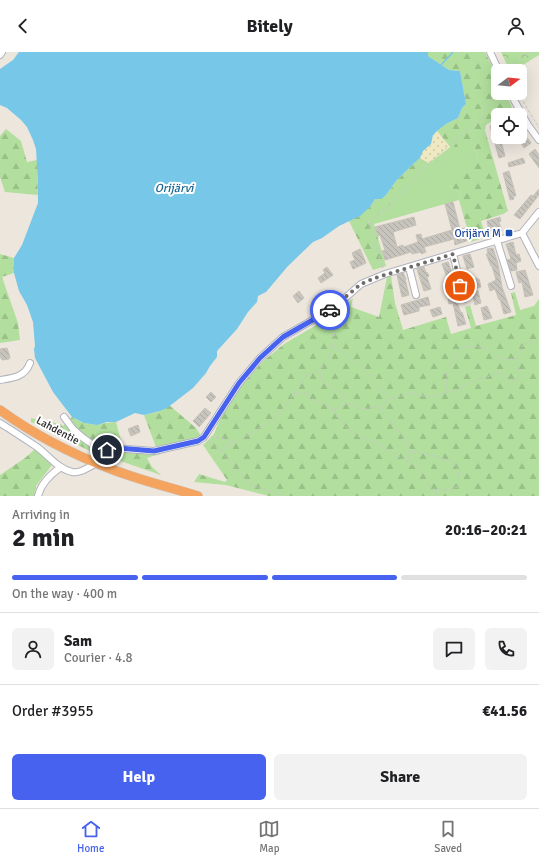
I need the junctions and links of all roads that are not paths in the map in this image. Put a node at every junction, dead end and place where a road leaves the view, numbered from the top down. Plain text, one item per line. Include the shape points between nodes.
1 (2, 52) edge
2 (490, 52) edge
3 (0, 54) edge
4 (496, 64) edge
5 (514, 100) edge
6 (539, 140) edge
7 (539, 212) edge
8 (522, 233) junction
9 (497, 241) junction
10 (453, 254) junction
11 (539, 266) edge
12 (409, 267) junction
13 (511, 286) dead end
14 (416, 295) dead end
15 (464, 299) dead end
16 (30, 363) dead end
17 (0, 380) edge
18 (0, 410) edge
19 (64, 416) dead end
20 (0, 423) edge
21 (93, 465) dead end
22 (61, 467) junction
23 (38, 496) edge
24 (198, 496) edge

1 - 3 street
2 - 4 street
5 - 6 street
7 - 8 street
8 - 9 street
8 - 11 street
9 - 10 street
9 - 13 street
10 - 12 street
10 - 15 street
12 - 14 street
12 - 19 street via 361,284 335,307 283,337 260,358 239,383 204,437 193,443 154,451 113,448 102,454 73,429
16 - 17 street via 28,370 19,376
18 - 24 highway, Lahdentie via 60,446 111,469
20 - 22 street
21 - 22 street via 80,472
22 - 23 street via 45,481

